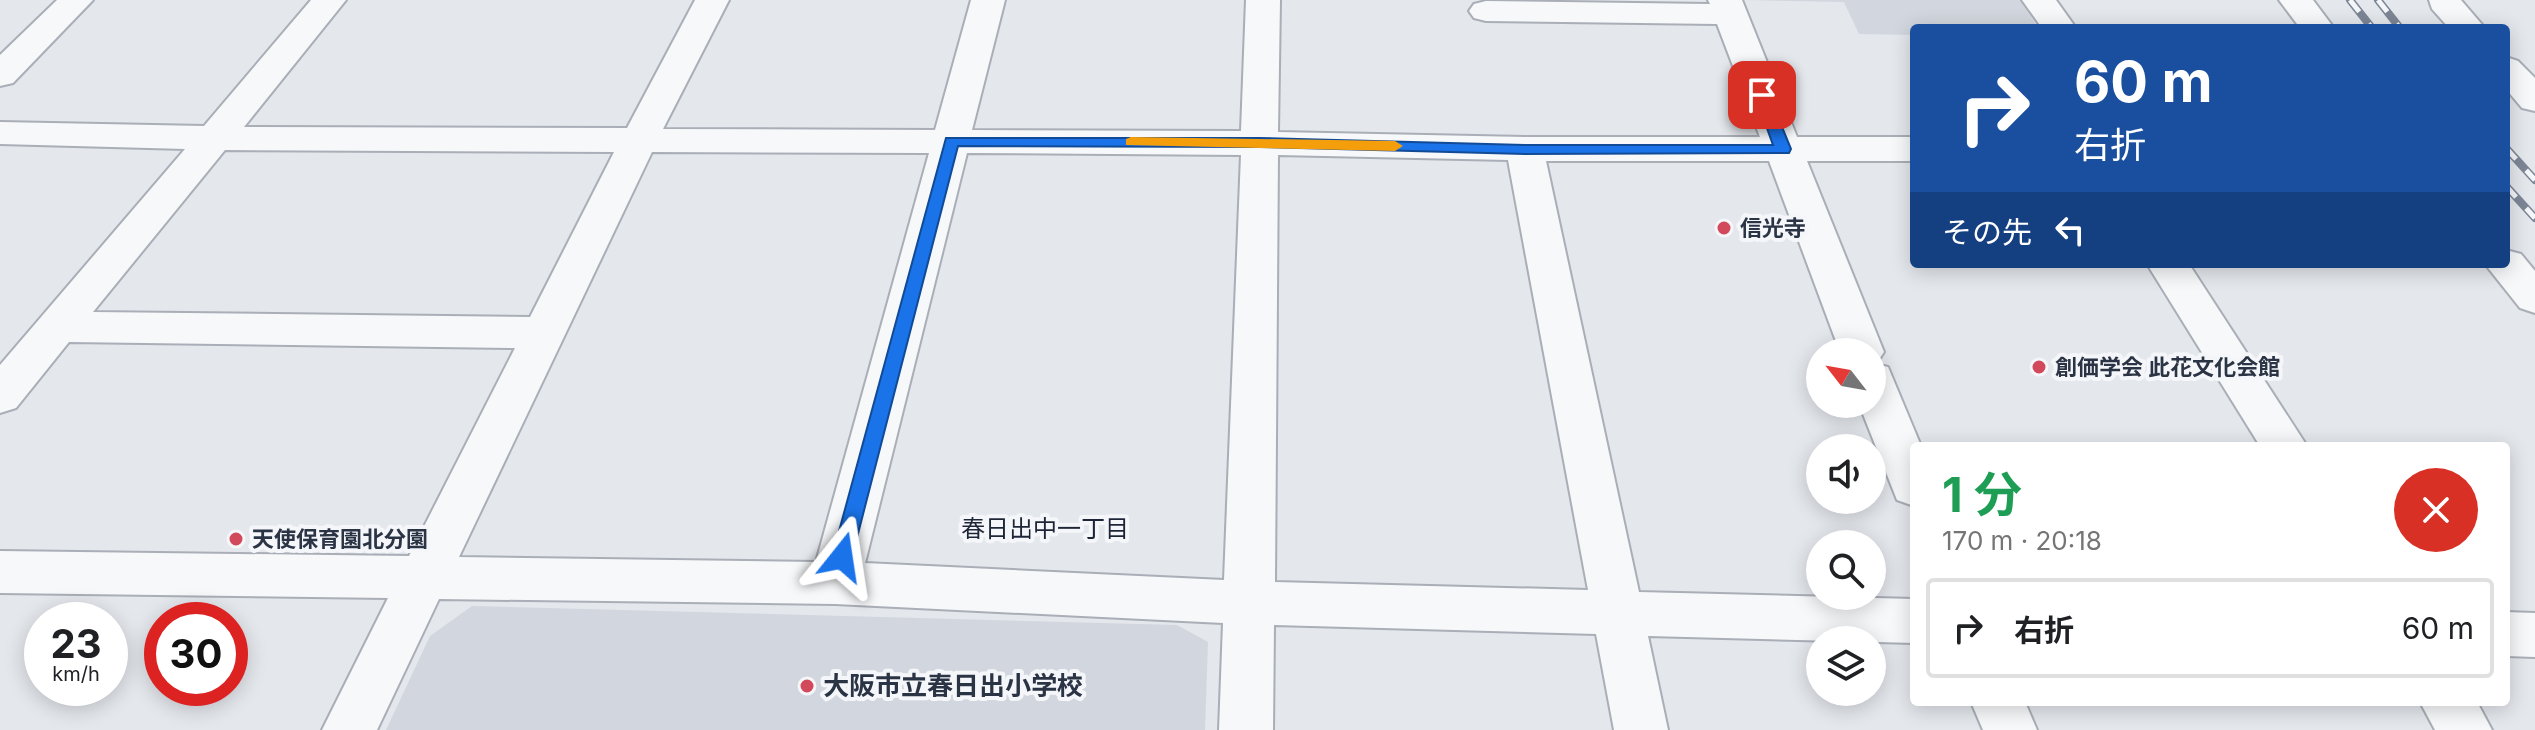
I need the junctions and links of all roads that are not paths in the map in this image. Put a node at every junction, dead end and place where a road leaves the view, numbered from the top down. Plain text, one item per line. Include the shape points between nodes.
1 (76, 0) edge
2 (329, 0) edge
3 (712, 0) edge
4 (988, 0) edge
5 (1263, 0) edge
6 (2039, 0) edge
7 (2296, 0) edge
8 (2444, 2) dead end
9 (1728, 7) edge
10 (1486, 11) dead end
11 (2056, 24) edge
12 (2314, 24) edge
13 (2464, 24) edge
14 (2510, 72) edge
15 (0, 75) edge
16 (2535, 100) edge
17 (0, 133) edge
18 (216, 138) junction
19 (639, 140) junction
20 (952, 141) junction
21 (1259, 143) junction
22 (1525, 149) junction
23 (1783, 149) junction
24 (1910, 149) edge
25 (2171, 268) edge
26 (2509, 268) edge
27 (2535, 298) edge
28 (58, 327) junction
29 (544, 333) junction
30 (1857, 338) edge
31 (0, 396) edge
32 (1886, 415) edge
33 (2281, 442) edge
34 (1910, 477) edge
35 (0, 572) edge
36 (426, 577) junction
37 (835, 583) junction
38 (1247, 603) junction
39 (1617, 610) junction
40 (1910, 621) edge
41 (2510, 634) edge
42 (2535, 635) edge
43 (2000, 706) edge
44 (2450, 706) edge
45 (349, 730) edge
46 (1246, 730) edge
47 (1641, 730) edge
48 (2010, 730) edge
49 (2465, 730) edge

1 - 15 street
2 - 18 street
3 - 19 street
4 - 20 street
5 - 21 street
6 - 11 street
7 - 12 street
8 - 13 street
9 - 10 street
9 - 23 street
14 - 16 street
17 - 18 street
18 - 19 street
18 - 28 street
19 - 20 street
19 - 29 street
20 - 21 street
20 - 37 street
21 - 22 street
21 - 38 street
22 - 23 street
22 - 39 street
23 - 24 street
23 - 30 street
25 - 33 street
26 - 27 street
28 - 29 street
28 - 31 street
29 - 36 street
32 - 34 street
35 - 36 street
36 - 37 street
36 - 45 street
37 - 38 street
38 - 39 street
38 - 46 street
39 - 40 street
39 - 47 street
41 - 42 street
43 - 48 street
44 - 49 street

